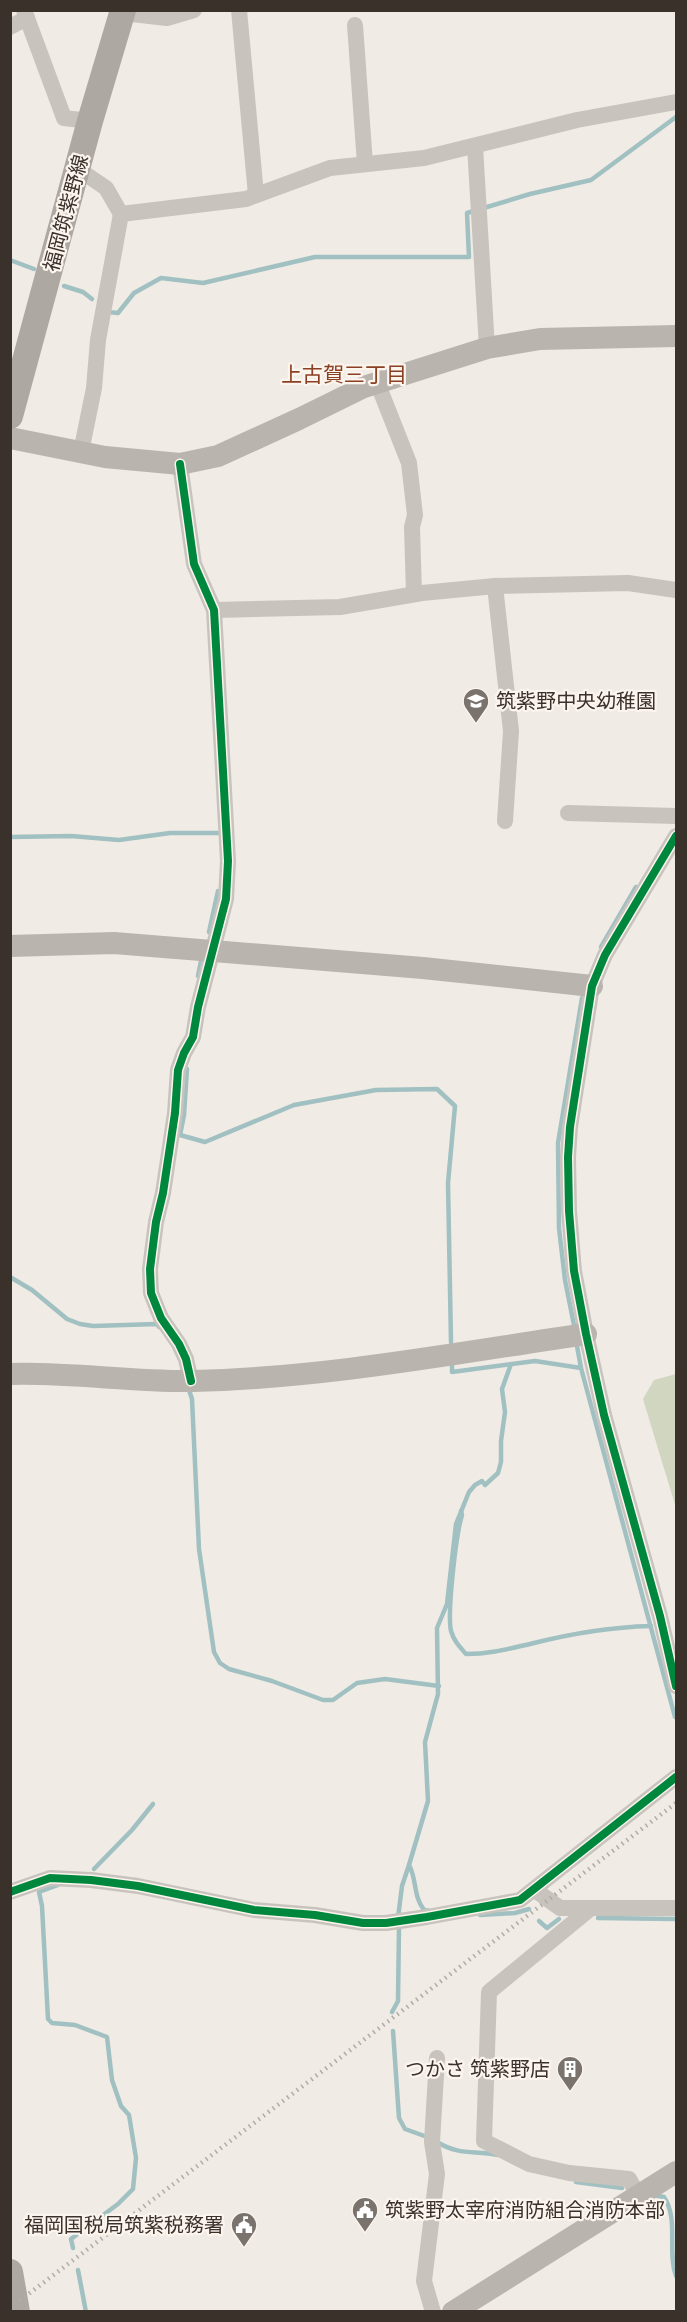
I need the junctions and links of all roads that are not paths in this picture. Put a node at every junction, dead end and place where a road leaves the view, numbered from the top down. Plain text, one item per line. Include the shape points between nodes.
1 (194, 10) edge
2 (239, 10) edge
3 (123, 12) edge
4 (25, 14) edge
5 (355, 25) dead end
6 (10, 27) edge
7 (676, 102) edge
8 (90, 121) junction
9 (476, 146) junction
10 (365, 164) junction
11 (78, 169) junction
12 (256, 195) junction
13 (121, 214) junction
14 (676, 336) edge
15 (487, 348) junction
16 (377, 382) junction
17 (10, 416) edge
18 (10, 438) edge
19 (81, 452) junction
20 (180, 464) junction
21 (495, 586) junction
22 (676, 591) edge
23 (414, 594) junction
24 (214, 610) junction
25 (568, 813) dead end
26 (676, 816) edge
27 (505, 821) dead end
28 (676, 836) edge
29 (10, 946) edge
30 (211, 951) junction
31 (592, 986) junction
32 (586, 1334) junction
33 (10, 1374) edge
34 (191, 1381) junction
35 (676, 1686) edge
36 (676, 1777) edge
37 (535, 1890) junction
38 (10, 1892) edge
39 (591, 1908) junction
40 (676, 1908) edge
41 (437, 2058) dead end
42 (676, 2172) edge
43 (638, 2195) junction
44 (10, 2272) edge
45 (17, 2312) edge
46 (433, 2312) edge
47 (453, 2312) edge

1 - 3 street via 167,18
2 - 12 street
3 - 8 main road, 福岡筑紫野線
4 - 6 street
4 - 8 street via 64,118
5 - 10 street
7 - 9 street via 577,120
8 - 11 main road, 福岡筑紫野線
9 - 10 street via 424,158
9 - 15 street
10 - 12 street via 330,168
11 - 13 street via 106,188
11 - 17 main road, 福岡筑紫野線
12 - 13 street
13 - 19 street
14 - 15 street via 540,339
15 - 16 street
16 - 20 street via 218,456
16 - 23 street via 409,463 415,515
18 - 19 street
19 - 20 street
20 - 24 street via 194,564
21 - 22 street via 628,583
21 - 23 street
21 - 27 street via 511,731
23 - 24 street via 340,607
24 - 30 street via 228,861 226,899
25 - 26 street
28 - 31 street
29 - 30 street via 114,943
30 - 31 street
30 - 34 street via 193,1036 178,1070 175,1113 150,1269 160,1318 179,1344
31 - 32 street via 567,1157 574,1271
32 - 34 street via 376,1365
32 - 35 street
33 - 34 street
36 - 37 street
37 - 38 street via 520,1900 386,1923 254,1910 91,1880 50,1878
37 - 39 street via 560,1908
39 - 40 street
39 - 43 street via 489,1992 484,2141 529,2164 568,2173 629,2179
41 - 46 street via 432,2142 437,2174 424,2281
42 - 43 street
43 - 47 street
44 - 45 main road

